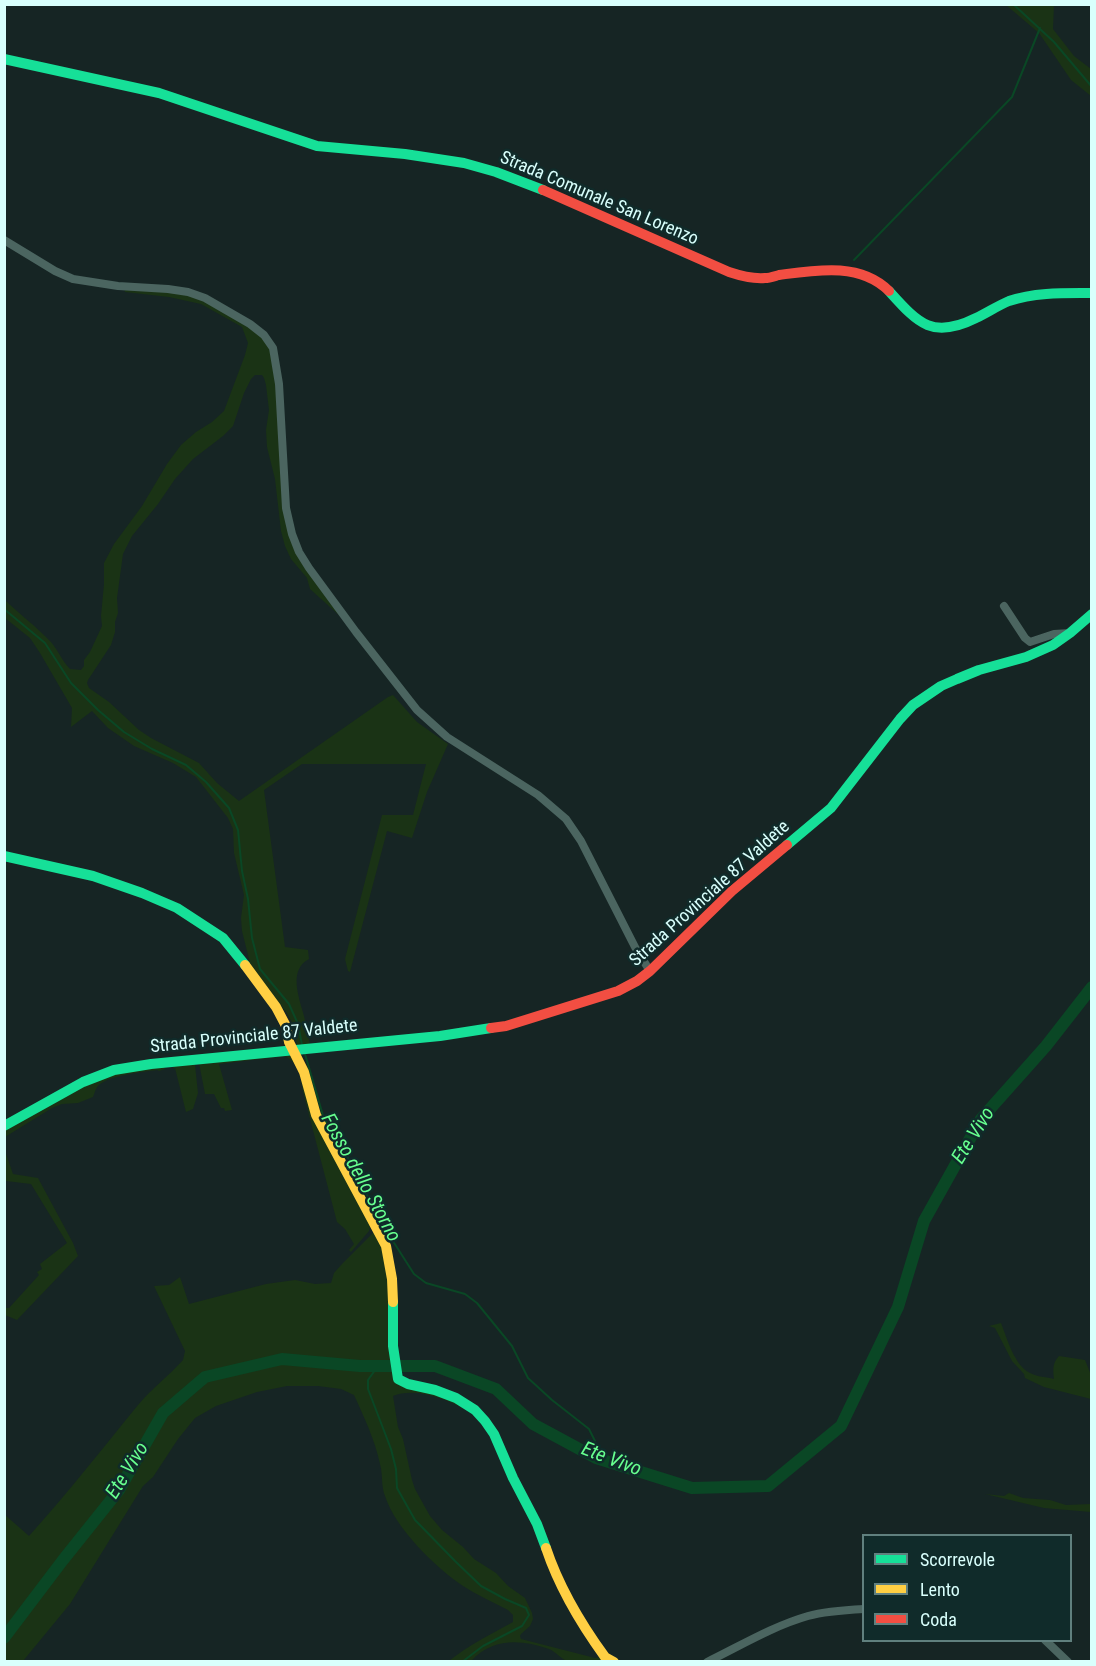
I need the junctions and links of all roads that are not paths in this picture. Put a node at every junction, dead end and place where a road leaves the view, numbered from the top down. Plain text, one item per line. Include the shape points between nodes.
1 (4, 59) edge
2 (4, 240) edge
3 (1092, 293) edge
4 (1004, 606) dead end
5 (1092, 614) edge
6 (1070, 633) junction
7 (4, 856) edge
8 (650, 971) junction
9 (300, 1050) junction
10 (4, 1126) edge
11 (862, 1609) edge
12 (1046, 1642) edge
13 (614, 1662) edge
14 (707, 1662) edge
15 (1068, 1662) edge

1 - 3 street, Strada Comunale San Lorenzo via 159,93 317,146 443,159 496,172 737,275 765,278 820,270 860,274 881,283 919,323 933,327 962,326 1012,300
2 - 8 street via 73,279 168,289 205,298 264,335 273,348 279,384 286,508 292,534 309,568 417,710 447,736 538,795 566,819
4 - 6 street via 1030,642
5 - 6 street, Strada Provinciale 87 Valdete
6 - 8 street, Strada Provinciale 87 Valdete via 1026,657 957,679 913,705 826,812 732,891
7 - 9 street via 101,878 193,917 235,951 276,1007 289,1042
8 - 9 street, Strada Provinciale 87 Valdete via 618,991 506,1026
9 - 10 street, Strada Provinciale 87 Valdete via 114,1070 83,1082
9 - 13 street via 316,1115 391,1260 392,1339 398,1379 450,1395 482,1416 545,1541 555,1574 600,1650
11 - 14 street via 808,1616
12 - 15 street

